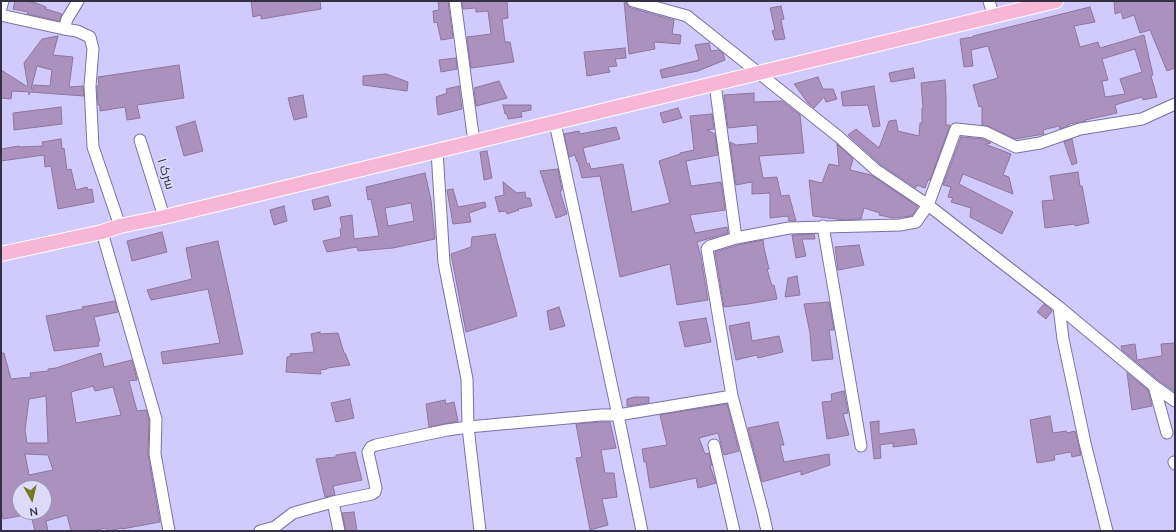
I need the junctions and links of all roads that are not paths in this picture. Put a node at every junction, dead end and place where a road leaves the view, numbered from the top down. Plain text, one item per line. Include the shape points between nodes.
1 (3, 1) edge
2 (455, 1) edge
3 (633, 1) edge
4 (989, 1) edge
5 (1056, 1) edge
6 (76, 2) edge
7 (1037, 3) edge
8 (1, 8) edge
9 (1, 15) edge
10 (994, 17) junction
11 (64, 29) junction
12 (760, 74) junction
13 (715, 84) junction
14 (1175, 104) edge
15 (555, 123) junction
16 (140, 140) dead end
17 (474, 142) junction
18 (437, 151) junction
19 (928, 205) junction
20 (164, 217) junction
21 (120, 226) junction
22 (823, 226) junction
23 (102, 232) junction
24 (736, 238) junction
25 (1, 254) edge
26 (1059, 307) junction
27 (1154, 386) junction
28 (732, 396) junction
29 (1175, 401) edge
30 (618, 415) junction
31 (468, 427) junction
32 (1167, 433) dead end
33 (714, 445) dead end
34 (861, 446) dead end
35 (333, 502) junction
36 (169, 531) edge
37 (260, 531) edge
38 (339, 531) edge
39 (480, 531) edge
40 (642, 531) edge
41 (734, 531) edge
42 (767, 531) edge
43 (1107, 531) edge

1 - 8 street
2 - 17 street
3 - 12 street via 687,16
4 - 10 street
5 - 7 main road
6 - 11 street
7 - 10 main road
9 - 11 street
10 - 12 main road
11 - 21 street via 90,37 93,147
12 - 13 main road
12 - 19 street via 876,170
13 - 15 main road
13 - 24 street
14 - 19 street via 1142,119 1080,129 1016,147 985,132 956,129
15 - 17 main road
15 - 30 street
16 - 20 street, سرک ۱
17 - 18 main road
18 - 20 main road
18 - 31 street via 444,263 467,379
19 - 22 street via 916,222 900,225
19 - 26 street
20 - 21 main road
21 - 23 main road
22 - 24 street via 789,228
22 - 34 street
23 - 25 main road
23 - 36 street via 156,419 155,454
24 - 28 street via 710,246 707,250
26 - 27 street
26 - 43 street via 1063,339 1085,443
27 - 29 street
27 - 32 street
28 - 30 street
28 - 42 street
30 - 31 street
30 - 40 street
31 - 35 street via 371,448 368,452 375,492
31 - 39 street
33 - 41 street
35 - 37 street via 293,513 275,527
35 - 38 street

